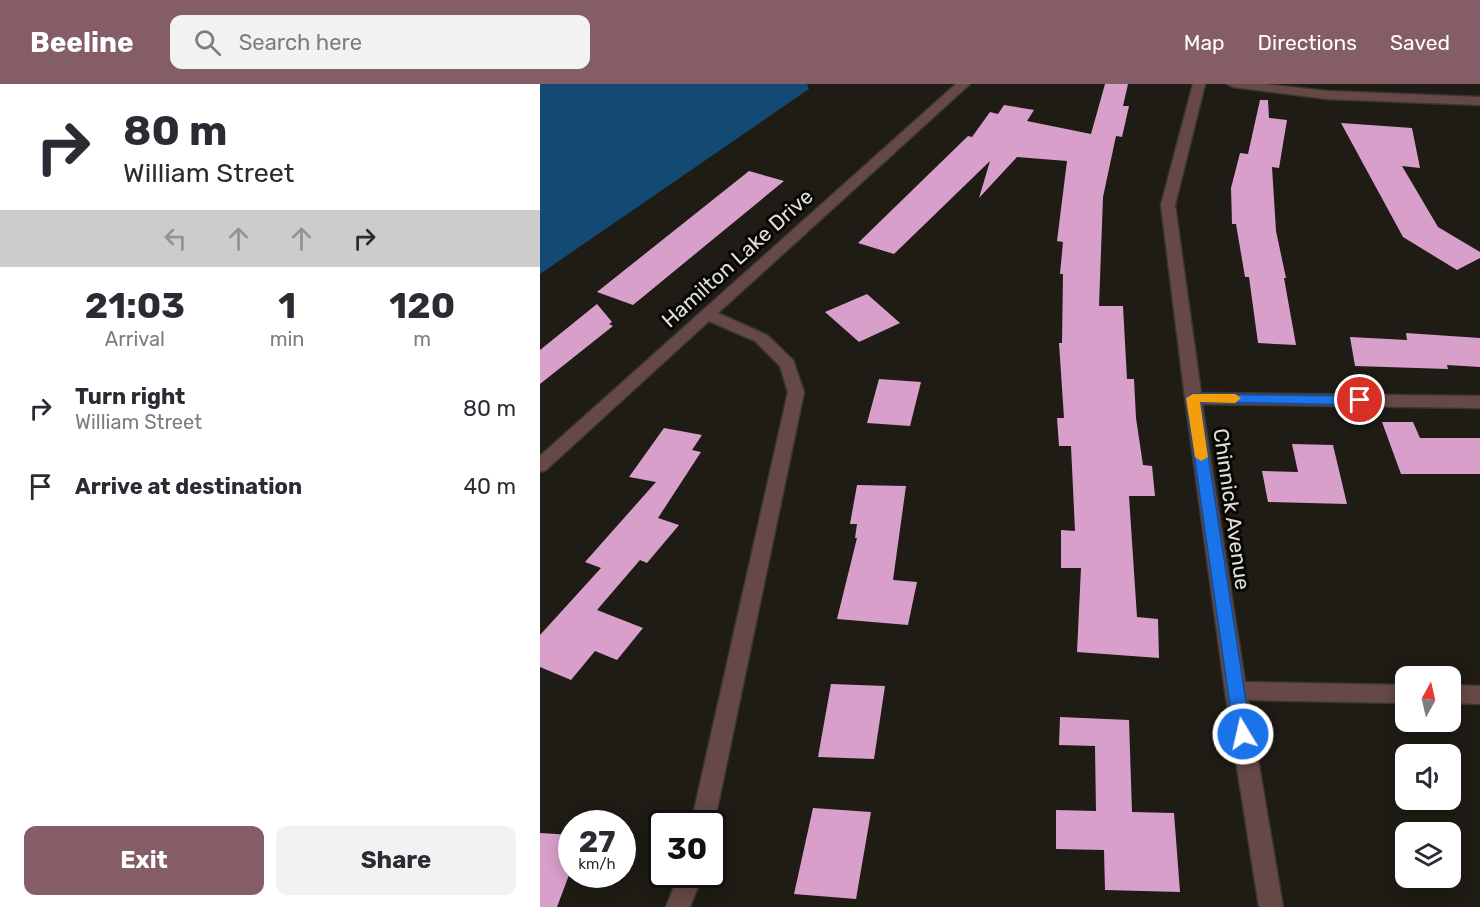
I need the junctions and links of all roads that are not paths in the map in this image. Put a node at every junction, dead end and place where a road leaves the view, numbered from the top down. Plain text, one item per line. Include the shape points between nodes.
1 (964, 84) edge
2 (1199, 84) edge
3 (1233, 84) edge
4 (1480, 101) edge
5 (707, 314) junction
6 (1193, 398) junction
7 (1480, 402) edge
8 (540, 466) edge
9 (1236, 691) junction
10 (1395, 694) edge
11 (1461, 694) edge
12 (1480, 695) edge
13 (705, 810) edge
14 (685, 888) edge
15 (678, 907) edge
16 (1271, 907) edge

1 - 5 street, Hamilton Lake Drive
2 - 6 street, Chinnick Avenue via 1168,206
3 - 4 street via 1327,95
5 - 8 street, Hamilton Lake Drive
5 - 13 street via 761,338 787,364 796,392
6 - 7 street
6 - 9 street, Chinnick Avenue
9 - 10 street
9 - 16 street, Chinnick Avenue
11 - 12 street
14 - 15 street

